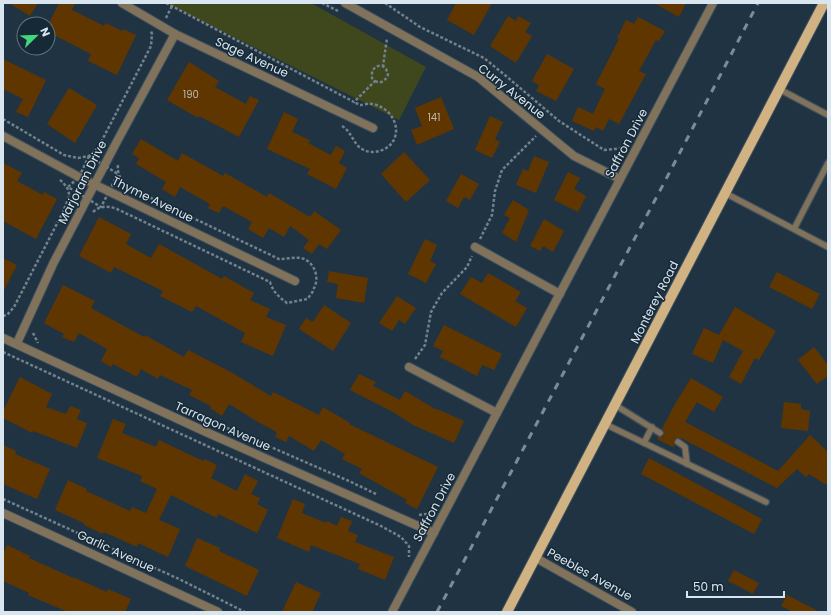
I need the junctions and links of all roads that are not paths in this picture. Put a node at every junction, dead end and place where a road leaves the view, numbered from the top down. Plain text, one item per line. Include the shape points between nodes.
1 (122, 3) edge
2 (345, 3) edge
3 (713, 3) edge
4 (824, 3) edge
5 (175, 34) junction
6 (779, 89) junction
7 (828, 115) edge
8 (373, 128) dead end
9 (3, 136) edge
10 (827, 165) edge
11 (620, 179) junction
12 (94, 184) junction
13 (725, 193) junction
14 (794, 229) junction
15 (476, 247) dead end
16 (828, 247) edge
17 (295, 280) dead end
18 (560, 294) junction
19 (3, 338) edge
20 (17, 343) junction
21 (409, 367) dead end
22 (615, 405) junction
23 (497, 413) junction
24 (605, 424) junction
25 (652, 427) junction
26 (660, 433) dead end
27 (678, 442) dead end
28 (644, 443) junction
29 (687, 464) junction
30 (766, 502) dead end
31 (3, 513) edge
32 (434, 533) junction
33 (536, 558) junction
34 (217, 612) edge
35 (392, 612) edge
36 (507, 612) edge
37 (632, 612) edge

1 - 5 street, Sage Avenue
2 - 11 street, Curry Avenue via 478,77 574,156
3 - 11 street, Saffron Drive
4 - 6 main road, Monterey Road
5 - 8 street, Sage Avenue
5 - 12 street, Marjoram Drive
6 - 7 lane
6 - 13 main road, Monterey Road
9 - 12 street, Thyme Avenue
10 - 14 lane
11 - 18 street, Saffron Drive
12 - 17 street, Thyme Avenue
12 - 20 street, Marjoram Drive via 53,264
13 - 14 lane
13 - 22 main road, Monterey Road
14 - 16 lane
15 - 18 street
18 - 23 street, Saffron Drive
19 - 20 street, Tarragon Avenue
20 - 32 street, Tarragon Avenue via 206,432
21 - 23 street
22 - 24 main road, Monterey Road
22 - 25 lane
23 - 32 street, Saffron Drive
24 - 28 lane
24 - 33 main road, Monterey Road
25 - 26 lane
25 - 28 lane
27 - 29 lane via 685,447
28 - 29 lane
29 - 30 lane
31 - 34 street, Garlic Avenue
32 - 35 street, Saffron Drive
33 - 36 main road, Monterey Road
33 - 37 street, Peebles Avenue

